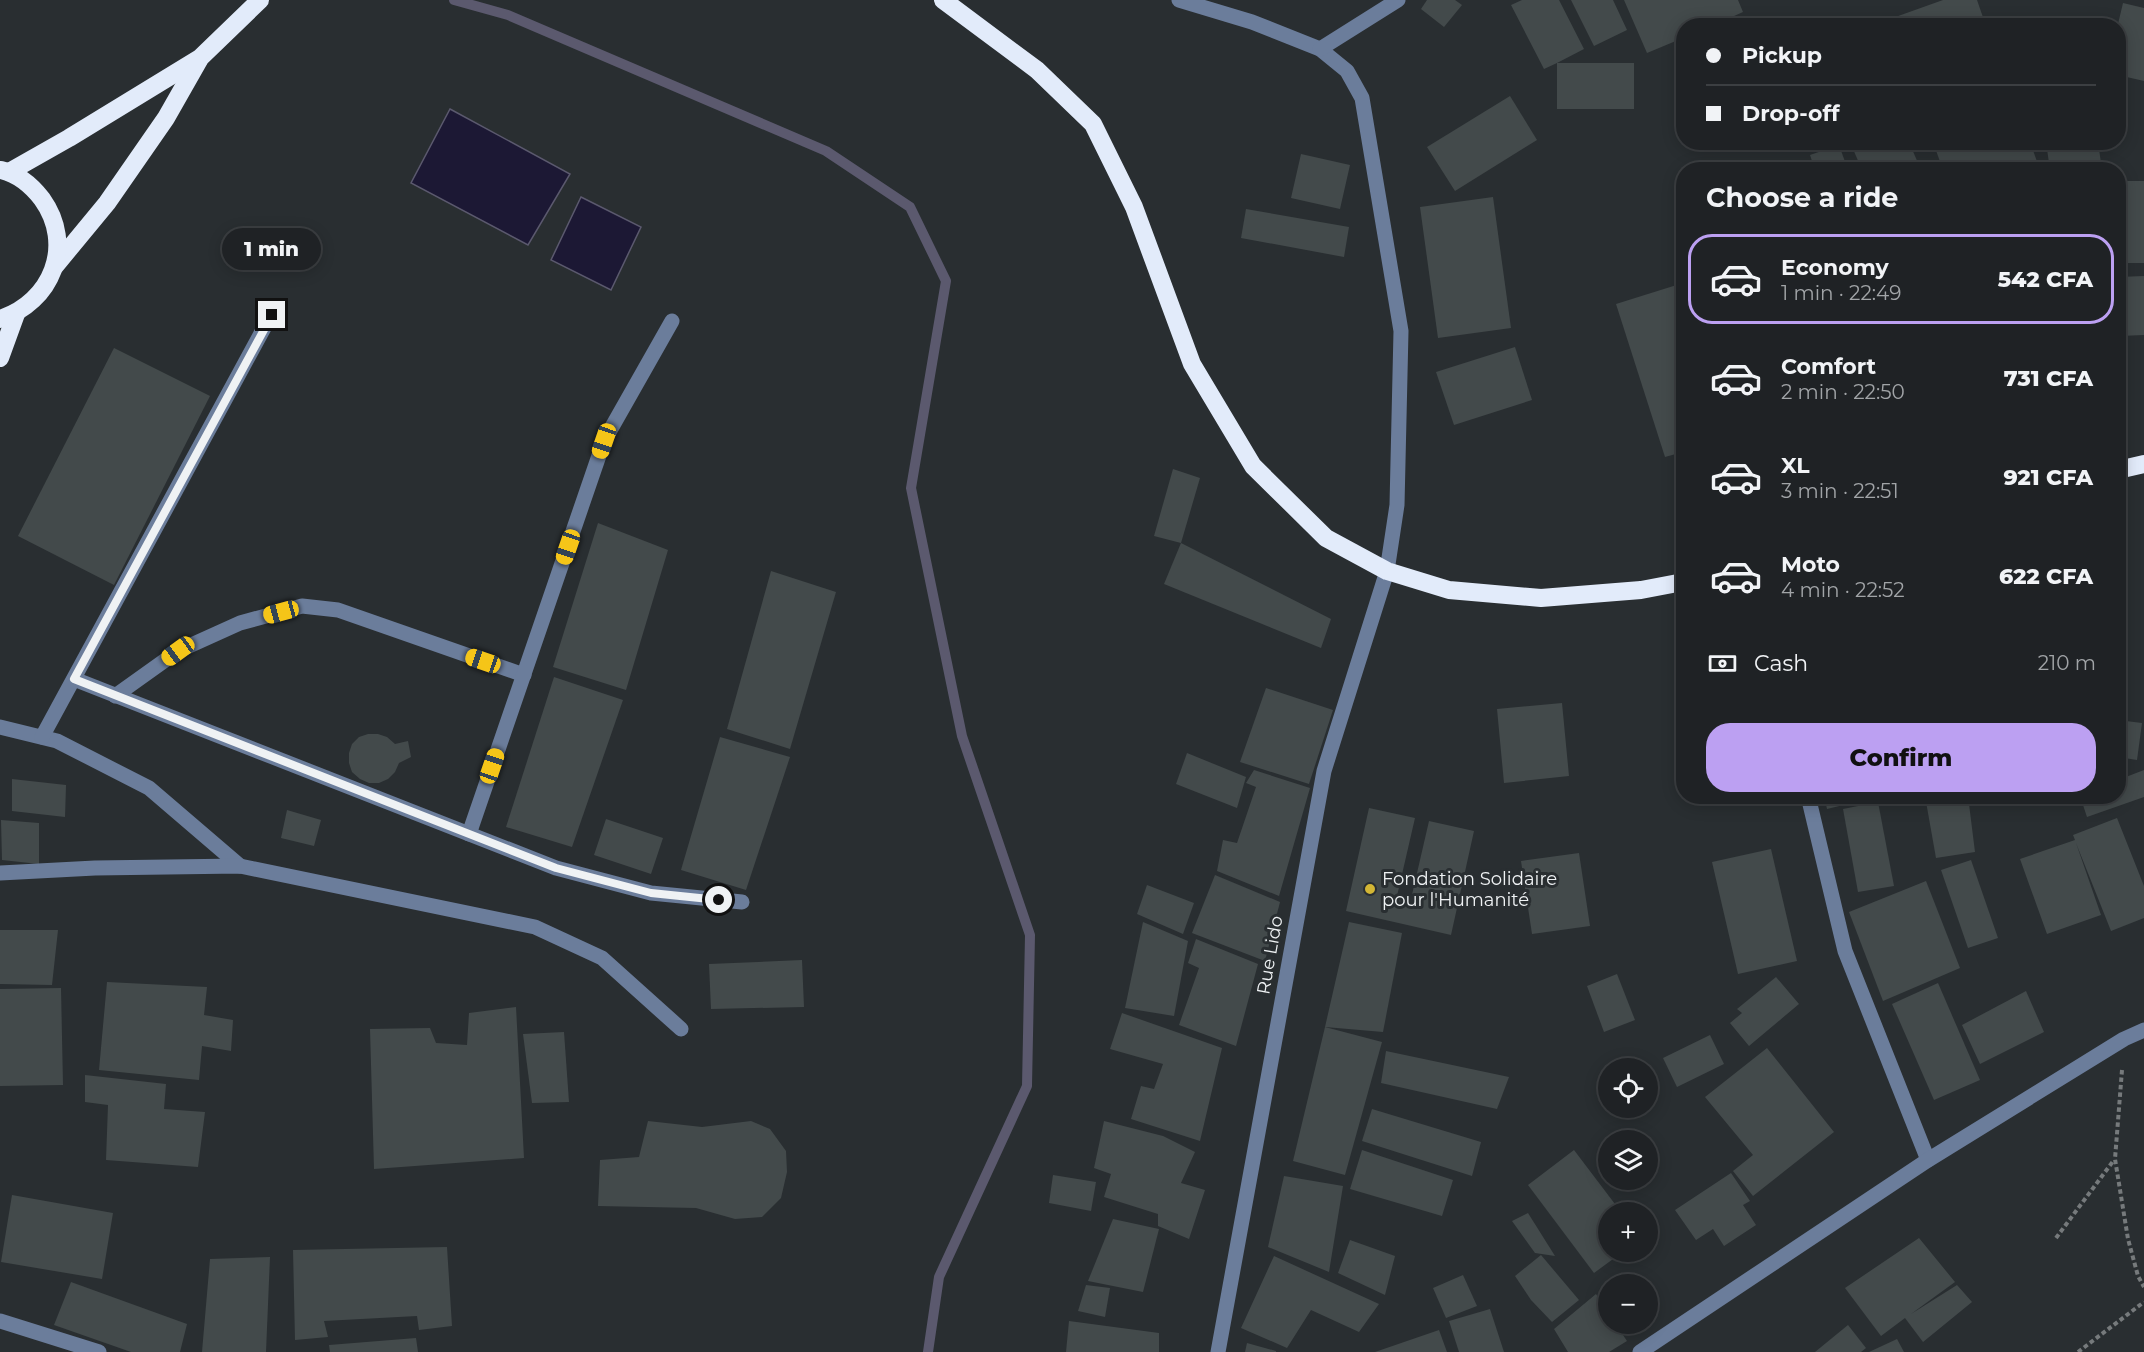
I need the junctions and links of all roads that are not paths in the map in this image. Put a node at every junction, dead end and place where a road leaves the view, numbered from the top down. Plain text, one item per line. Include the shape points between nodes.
1 (260, 0) edge
2 (943, 0) edge
3 (1179, 0) edge
4 (1398, 0) edge
5 (1320, 49) junction
6 (200, 58) junction
7 (4, 171) edge
8 (55, 266) junction
9 (272, 315) dead end
10 (8, 316) edge
11 (672, 321) dead end
12 (0, 358) edge
13 (2144, 464) edge
14 (2126, 468) edge
15 (1387, 572) junction
16 (1676, 583) edge
17 (524, 675) junction
18 (74, 679) junction
19 (115, 696) junction
20 (0, 727) edge
21 (42, 737) junction
22 (1810, 804) edge
23 (469, 834) junction
24 (240, 866) junction
25 (0, 873) edge
26 (742, 902) dead end
27 (681, 1029) dead end
28 (2144, 1030) edge
29 (1928, 1160) junction
30 (0, 1321) edge
31 (99, 1352) edge
32 (1218, 1352) edge
33 (1640, 1352) edge

1 - 6 highway
2 - 15 highway via 1037,70 1093,124 1134,207 1192,364 1253,466 1326,538
3 - 5 street, Rue Lido via 1252,22
4 - 5 street
5 - 15 street, Rue Lido via 1347,72 1362,98 1401,331 1397,505
6 - 7 highway via 69,138
6 - 8 highway via 166,118 114,193
7 - 8 highway via 33,187 50,210 58,238
8 - 10 highway via 33,302
9 - 18 street
10 - 12 highway
11 - 17 street via 604,441
13 - 14 highway
15 - 16 highway via 1449,590 1540,598
15 - 32 street, Rue Lido via 1324,771
17 - 19 street via 338,610 302,606 240,622 178,651
17 - 23 street
18 - 19 street
18 - 21 street
19 - 23 street
20 - 21 street
21 - 24 street via 149,788
22 - 29 street via 1845,951
23 - 26 street via 556,868 651,893
24 - 25 street
24 - 27 street via 535,927 602,958
28 - 29 street
29 - 33 street
30 - 31 street

